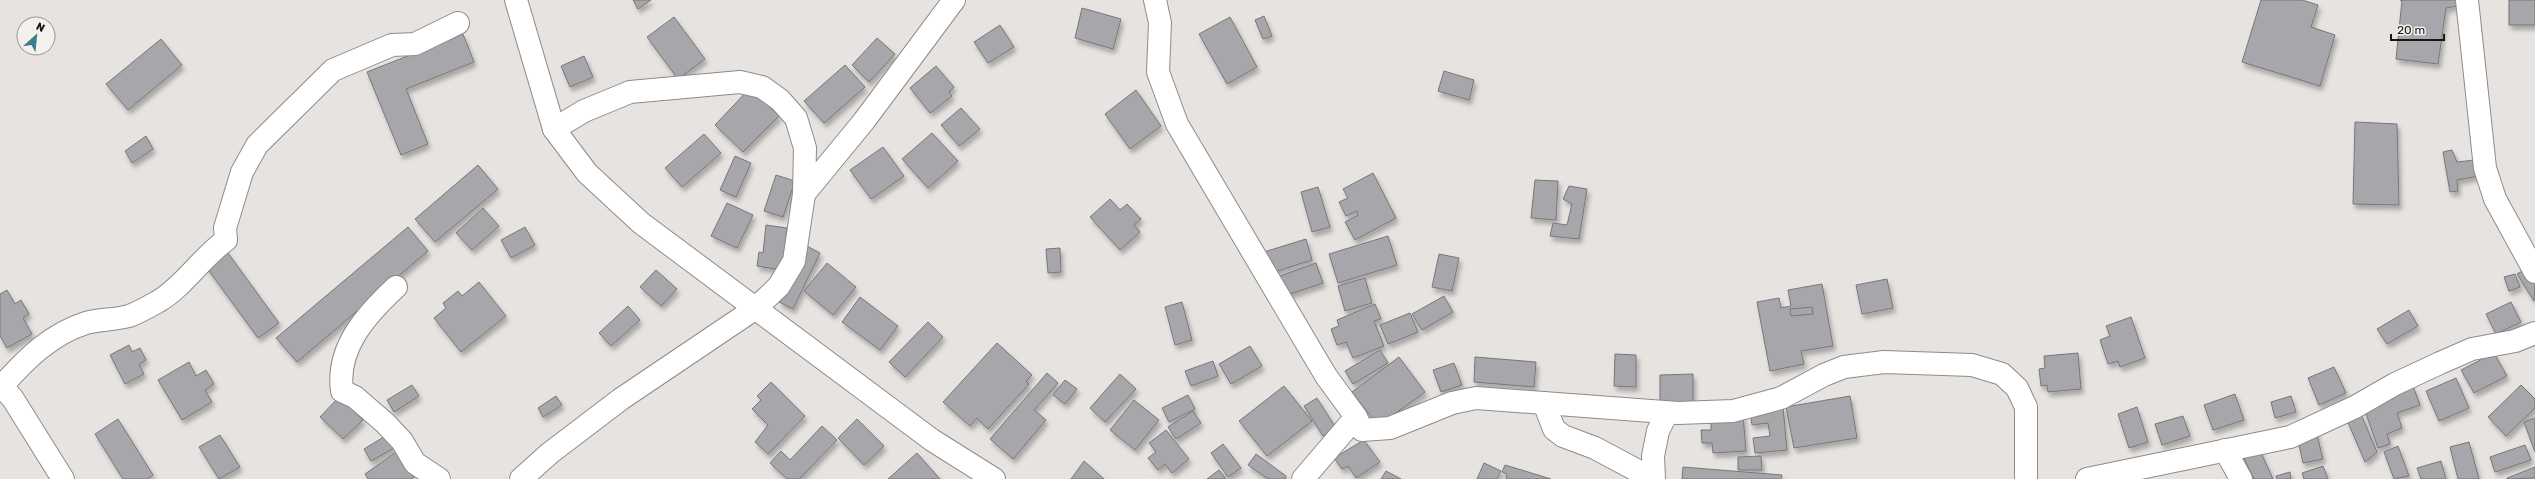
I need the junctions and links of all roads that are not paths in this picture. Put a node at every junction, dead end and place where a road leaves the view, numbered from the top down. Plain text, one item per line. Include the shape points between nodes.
1 (516, 0) edge
2 (954, 0) edge
3 (1155, 0) edge
4 (2468, 0) edge
5 (458, 23) dead end
6 (554, 129) junction
7 (804, 194) junction
8 (2535, 272) edge
9 (396, 287) dead end
10 (756, 308) junction
11 (2535, 333) edge
12 (1, 385) edge
13 (1544, 403) junction
14 (1667, 412) junction
15 (1356, 417) junction
16 (2225, 450) junction
17 (63, 479) edge
18 (439, 479) edge
19 (521, 479) edge
20 (994, 479) edge
21 (1303, 479) edge
22 (1654, 479) edge
23 (2026, 479) edge
24 (2087, 479) edge
25 (2241, 479) edge

1 - 6 street
2 - 7 street via 864,121
3 - 15 street via 1160,23 1158,72 1177,124 1326,376
4 - 8 street via 2485,168 2495,199
5 - 12 street via 415,44 392,45 333,70 257,145 242,172 225,228 226,240 203,259 193,274 160,300 129,316 87,323 59,334 30,355
6 - 7 street via 584,111 630,92 740,82 762,87 780,100 796,118 805,148
6 - 10 street via 587,173 641,223
7 - 10 street via 794,262 779,286
9 - 18 street via 377,305 345,350 341,365 342,391 355,397 385,423 402,441 415,464
10 - 19 street via 621,399 550,453
10 - 20 street via 932,440
11 - 16 street via 2515,341 2472,349 2446,360 2395,384 2356,407 2290,437
12 - 17 street
13 - 14 street
13 - 15 street via 1476,398 1452,404 1390,428 1362,430
13 - 22 street via 1554,429 1563,436 1595,448
14 - 22 street via 1658,432 1653,456
14 - 23 street via 1733,411 1781,398 1824,374 1844,367 1884,362 1972,365 2002,374 2017,388 2026,407
15 - 21 street
16 - 24 street
16 - 25 street

